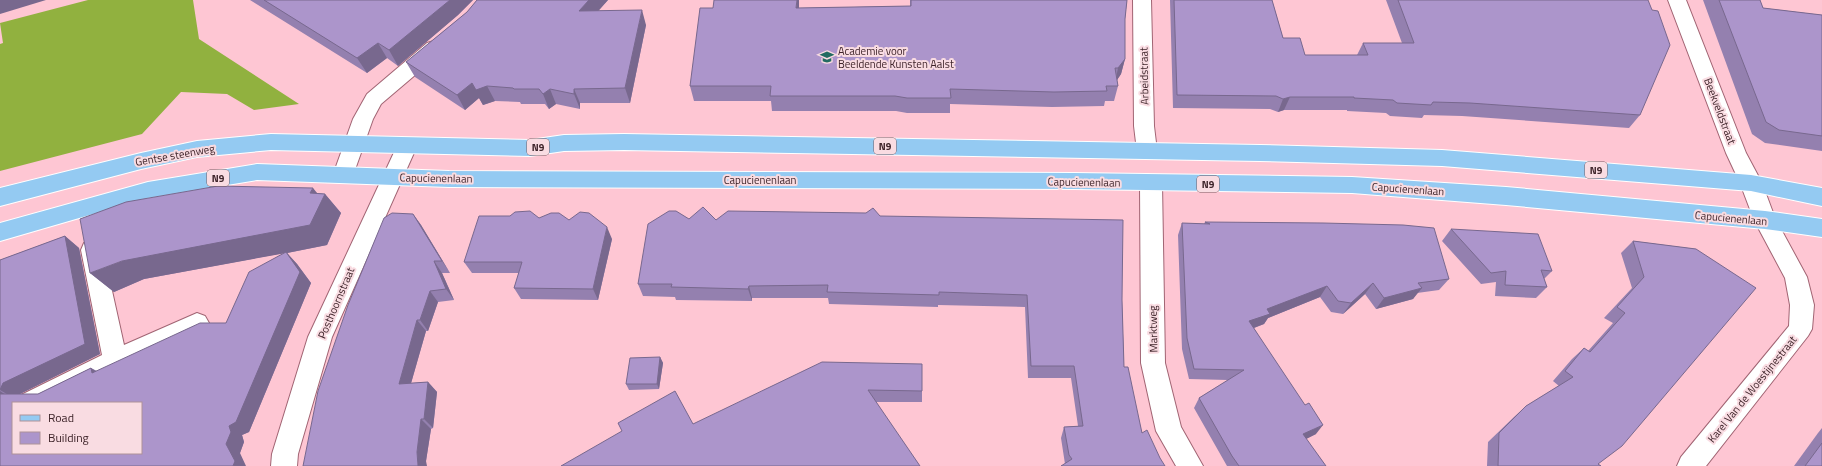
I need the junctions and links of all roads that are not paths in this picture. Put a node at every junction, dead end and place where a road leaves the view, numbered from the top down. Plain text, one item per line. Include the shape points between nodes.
1 (1142, 0) edge
2 (1677, 0) edge
3 (449, 36) edge
4 (353, 144) junction
5 (407, 146) junction
6 (1147, 151) junction
7 (344, 175) junction
8 (394, 177) junction
9 (1151, 183) junction
10 (1751, 184) junction
11 (1822, 197) edge
12 (0, 198) edge
13 (94, 206) junction
14 (1765, 220) junction
15 (1822, 228) edge
16 (0, 232) edge
17 (197, 323) edge
18 (115, 360) junction
19 (32, 402) edge
20 (284, 466) edge
21 (1190, 466) edge
22 (1690, 466) edge

1 - 6 street, Arbeidstraat via 1144,126
2 - 10 street, Beekveldstraat via 1736,154
3 - 4 street via 379,93
4 - 5 main road, N9
4 - 7 street
4 - 12 main road, Gentse steenweg / N9 via 270,142 197,149 141,160
5 - 6 main road, N9 via 530,148 564,142 624,142
5 - 8 street, Posthoornstraat
6 - 10 main road, N9 via 1442,158
7 - 8 main road, Capucienenlaan / N9
7 - 13 main road, N9 via 257,172 238,174 148,190
8 - 9 main road, Capucienenlaan / N9
8 - 20 street, Posthoornstraat via 366,232 320,337 285,454
9 - 14 main road, Capucienenlaan / N9 via 1352,186 1506,196
9 - 21 street, Marktweg via 1153,363 1169,430
10 - 11 main road, N9
10 - 14 street, Beekveldstraat
13 - 16 main road, N9
13 - 18 street via 90,239
14 - 15 main road, Capucienenlaan / N9
14 - 22 street, Karel Van de Woestijnestraat via 1796,277 1802,305 1800,329
17 - 18 street
18 - 19 street

